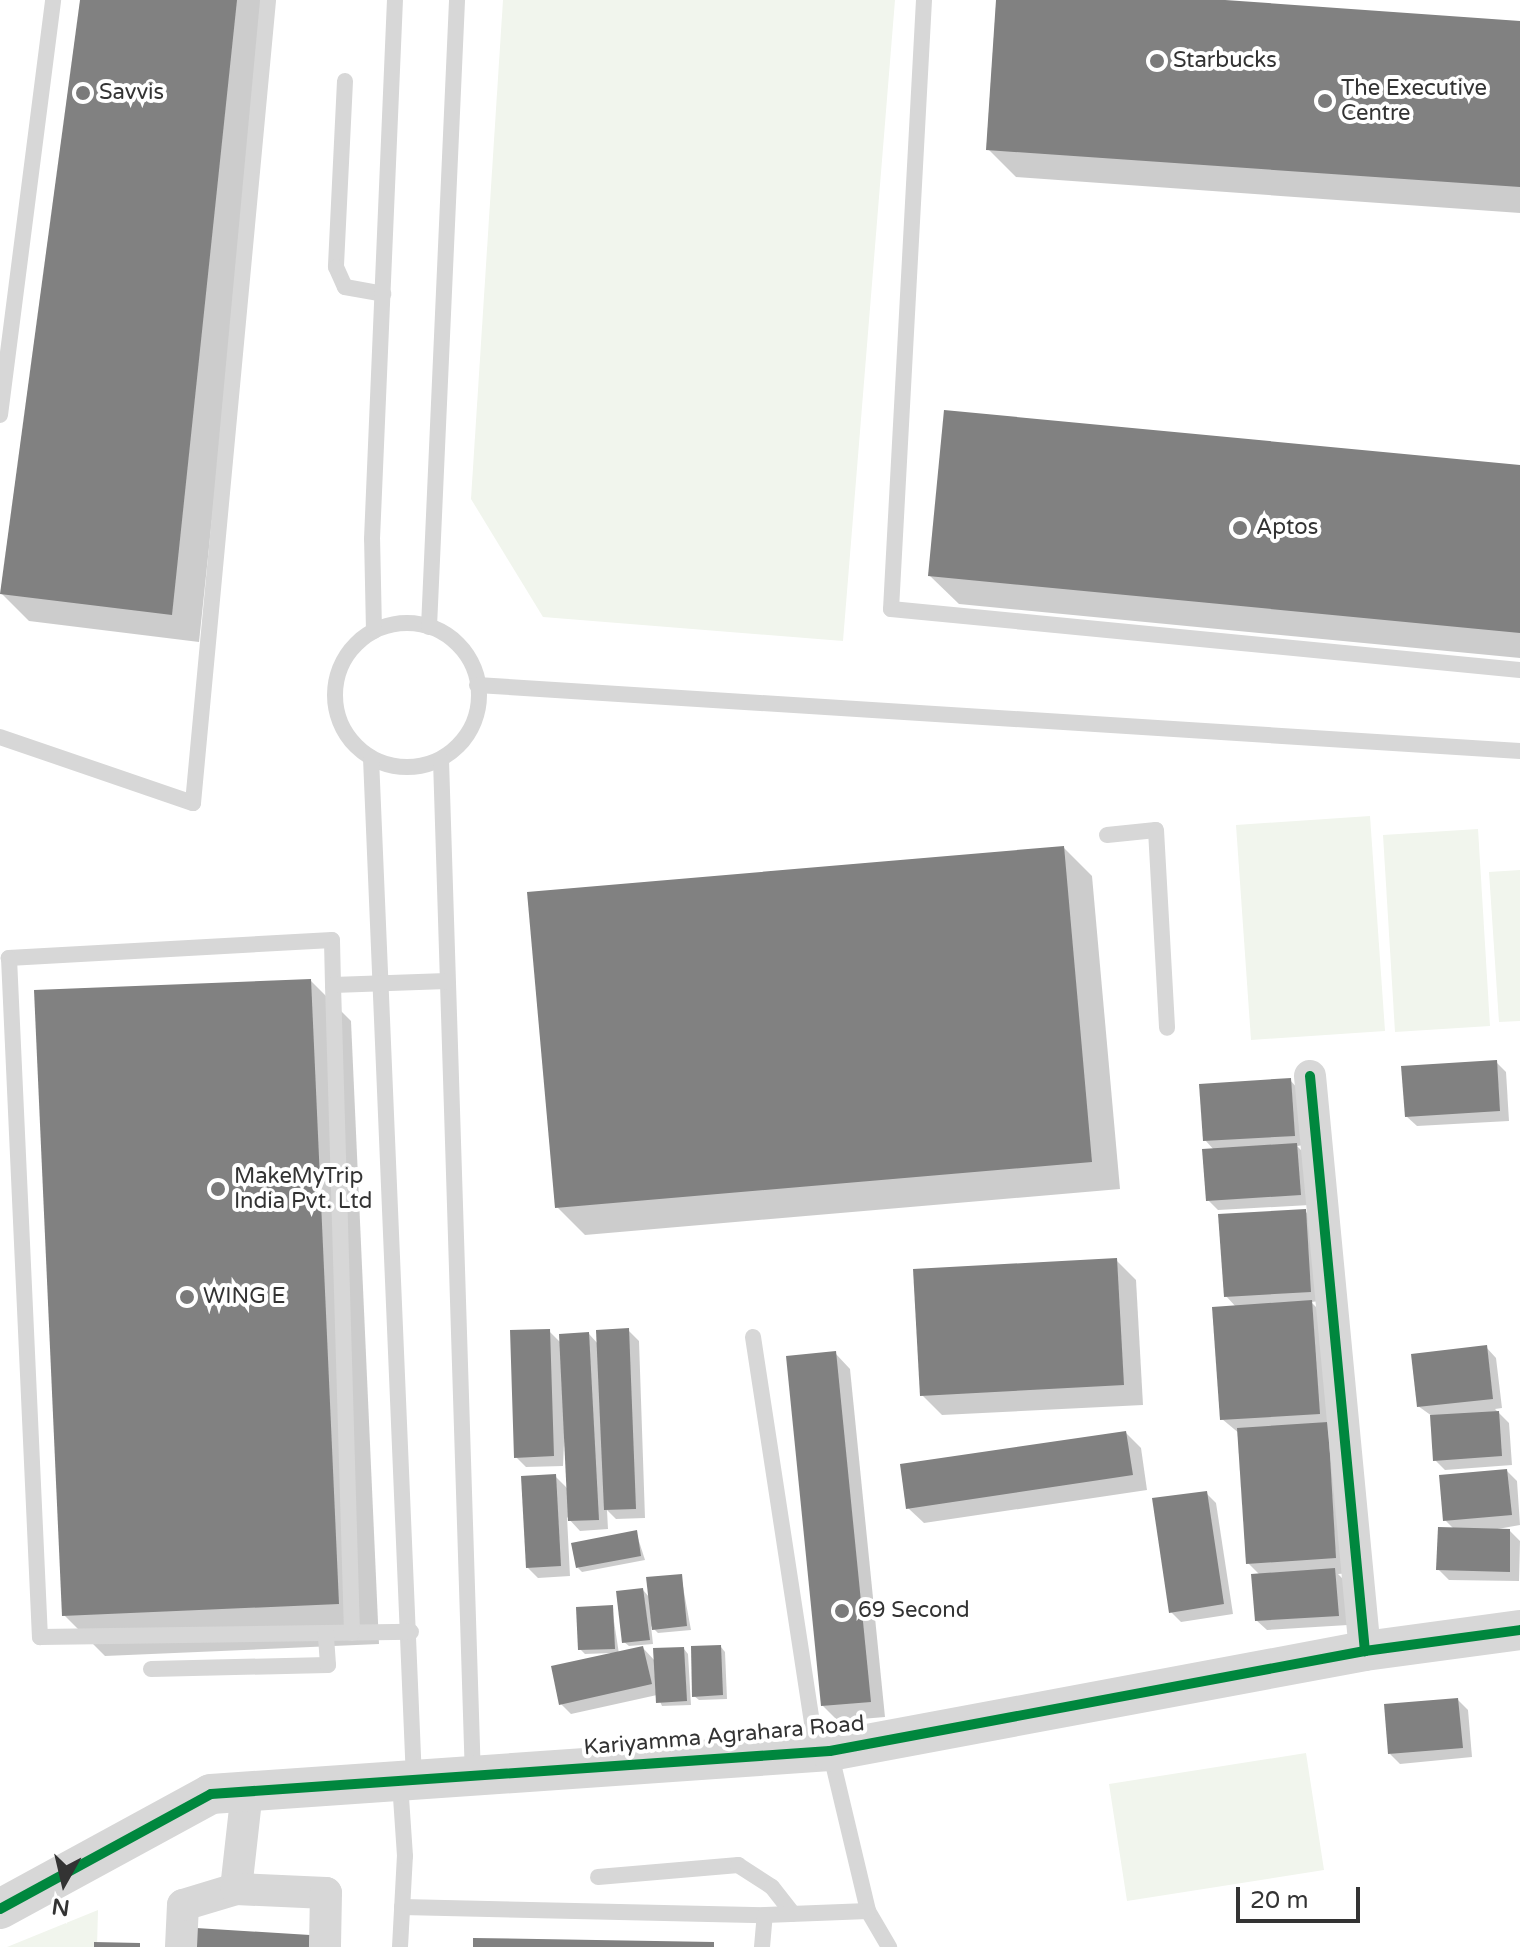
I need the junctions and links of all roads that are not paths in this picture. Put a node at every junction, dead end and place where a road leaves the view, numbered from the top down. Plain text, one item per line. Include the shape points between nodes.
1 (53, 0) edge
2 (268, 0) edge
3 (395, 0) edge
4 (457, 0) edge
5 (924, 0) edge
6 (345, 81) dead end
7 (383, 294) junction
8 (0, 415) edge
9 (429, 627) junction
10 (374, 631) junction
11 (1520, 670) edge
12 (477, 685) junction
13 (0, 737) edge
14 (1520, 751) edge
15 (371, 758) junction
16 (441, 760) junction
17 (1107, 835) dead end
18 (379, 981) junction
19 (447, 981) junction
20 (333, 985) junction
21 (1167, 1028) dead end
22 (1310, 1076) dead end
23 (753, 1337) dead end
24 (1520, 1630) edge
25 (411, 1632) junction
26 (326, 1633) junction
27 (352, 1633) junction
28 (1365, 1651) junction
29 (151, 1669) dead end
30 (823, 1752) junction
31 (473, 1777) junction
32 (407, 1781) junction
33 (247, 1791) junction
34 (598, 1877) dead end
35 (236, 1889) junction
36 (402, 1907) junction
37 (0, 1909) edge
38 (868, 1911) junction
39 (793, 1914) junction
40 (765, 1915) junction
41 (181, 1947) edge
42 (325, 1947) edge
43 (400, 1947) edge
44 (762, 1947) edge
45 (889, 1947) edge

1 - 8 lane
2 - 13 lane via 193,803
3 - 7 lane
4 - 9 lane
5 - 11 lane via 891,609
6 - 7 lane via 336,267 345,287
7 - 10 lane via 372,539
9 - 10 lane via 395,624
9 - 12 lane via 469,658
10 - 15 lane via 343,662 336,683 342,726
12 - 14 lane
12 - 16 lane via 474,723 461,744
15 - 16 lane via 394,766
15 - 18 lane
16 - 19 lane
17 - 21 lane via 1156,830
18 - 19 lane
18 - 20 lane
18 - 25 lane
19 - 31 lane
20 - 26 lane via 332,940 9,958 40,1637
20 - 27 lane
22 - 28 street
23 - 30 lane
24 - 28 street, Kariyamma Agrahara Road
25 - 27 lane
25 - 32 lane
26 - 27 lane
26 - 29 lane via 328,1665
28 - 30 street, Kariyamma Agrahara Road
30 - 31 street, Kariyamma Agrahara Road
30 - 38 lane
31 - 32 street, Kariyamma Agrahara Road
32 - 33 street, Kariyamma Agrahara Road
32 - 36 lane
33 - 35 street
33 - 37 street, Kariyamma Agrahara Road via 211,1794
34 - 39 lane via 738,1865 772,1887
35 - 41 street via 183,1905
35 - 42 street via 326,1893
36 - 40 lane
36 - 43 lane
38 - 39 lane
38 - 45 lane
39 - 40 lane
40 - 44 lane

